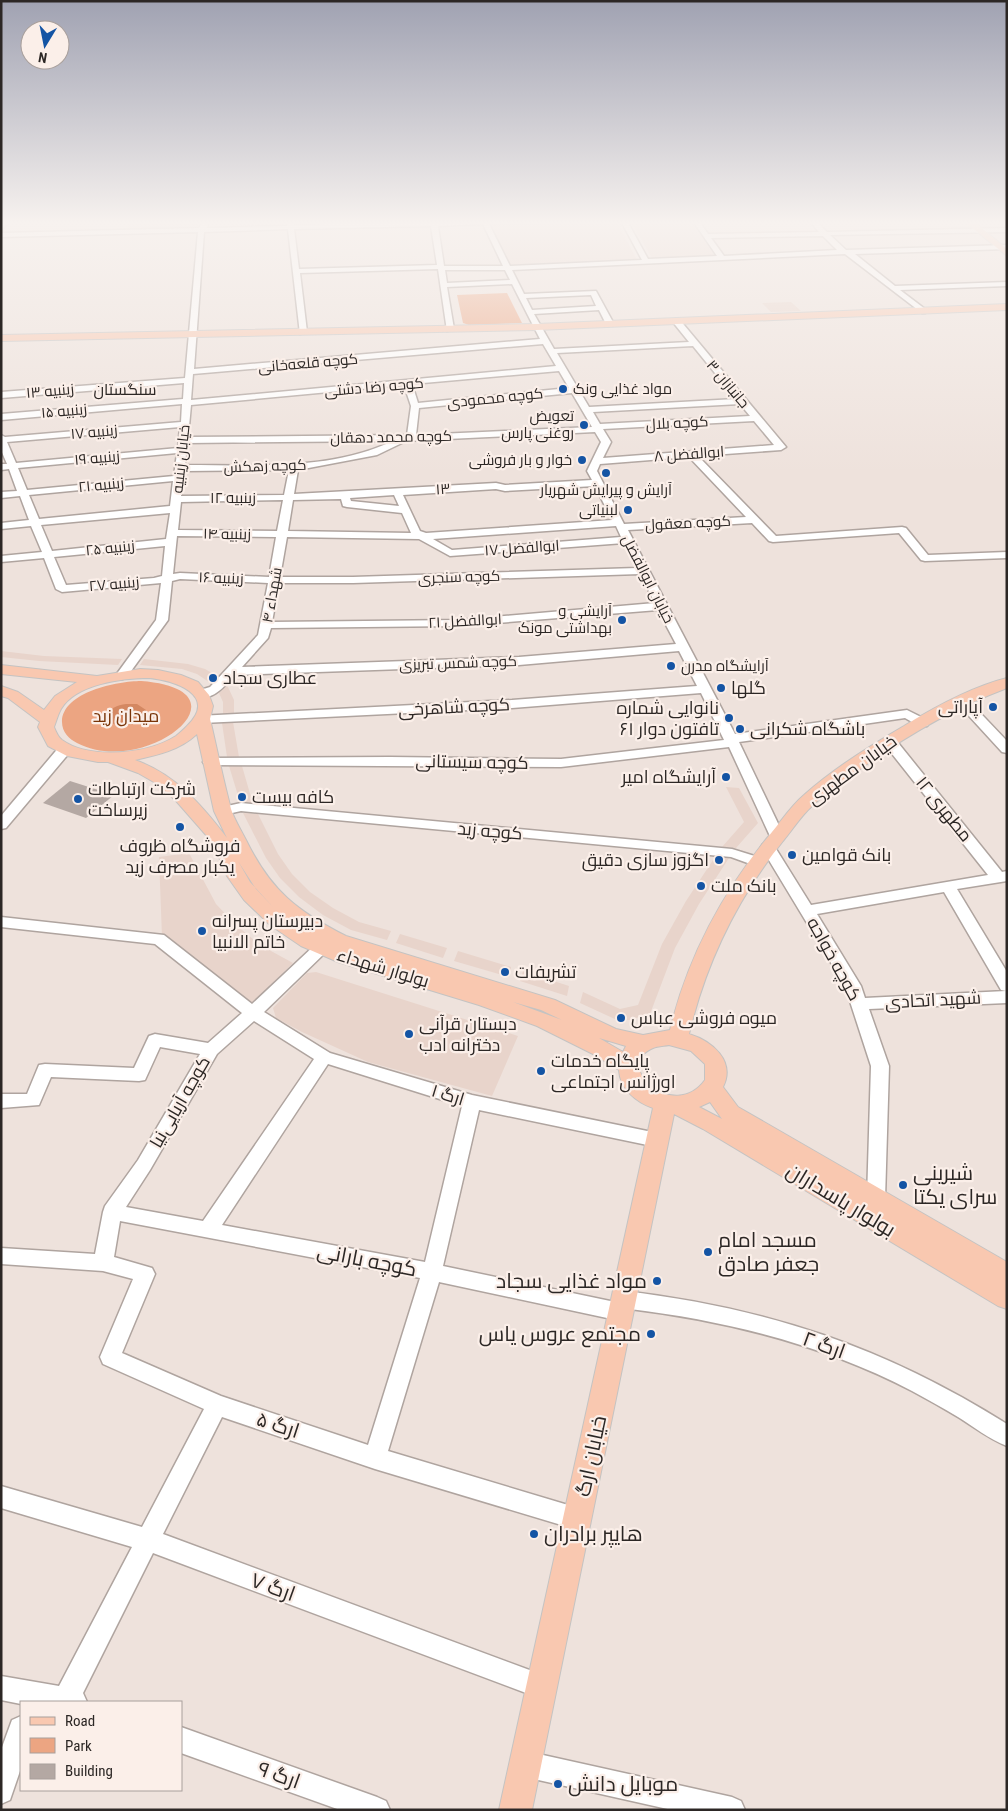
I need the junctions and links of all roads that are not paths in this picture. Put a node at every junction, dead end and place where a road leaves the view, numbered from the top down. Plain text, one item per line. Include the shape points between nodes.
1 (194, 306) edge
2 (300, 306) edge
3 (446, 306) edge
4 (526, 306) edge
5 (915, 306) edge
6 (1007, 307) edge
7 (602, 308) joint
8 (922, 311) junction
9 (529, 312) junction
10 (676, 321) junction
11 (610, 324) junction
12 (537, 327) junction
13 (450, 329) junction
14 (303, 332) junction
15 (192, 334) junction
16 (1, 338) edge
17 (545, 341) junction
18 (694, 344) junction
19 (552, 351) junction
20 (562, 368) junction
21 (189, 376) junction
22 (408, 384) junction
23 (575, 390) junction
24 (1, 395) edge
25 (743, 401) junction
26 (187, 402) junction
27 (415, 406) junction
28 (587, 410) junction
29 (1, 417) edge
30 (757, 418) junction
31 (185, 424) junction
32 (598, 428) junction
33 (408, 438) junction
34 (2, 439) edge
35 (183, 445) junction
36 (781, 447) joint
37 (691, 454) junction
38 (598, 461) junction
39 (12, 466) junction
40 (1, 467) edge
41 (294, 467) junction
42 (179, 473) junction
43 (598, 483) junction
44 (397, 492) junction
45 (23, 493) junction
46 (1, 495) edge
47 (345, 496) junction
48 (289, 498) junction
49 (176, 504) junction
50 (405, 510) junction
51 (754, 520) junction
52 (35, 523) junction
53 (620, 525) junction
54 (1, 526) edge
55 (282, 534) junction
56 (421, 536) junction
57 (172, 538) junction
58 (628, 540) junction
59 (48, 554) junction
60 (1005, 558) edge
61 (1, 559) edge
62 (644, 571) junction
63 (167, 578) junction
64 (275, 579) junction
65 (662, 606) junction
66 (267, 625) junction
67 (683, 647) junction
68 (1, 669) edge
69 (232, 671) junction
70 (122, 675) junction
71 (97, 680) junction
72 (1006, 685) edge
73 (705, 689) junction
74 (1, 691) edge
75 (201, 694) junction
76 (962, 701) junction
77 (202, 719) junction
78 (48, 720) junction
79 (923, 723) junction
80 (732, 741) junction
81 (890, 742) junction
82 (65, 749) junction
83 (1007, 749) edge
84 (114, 759) junction
85 (210, 762) junction
86 (223, 811) junction
87 (1, 825) edge
88 (773, 841) junction
89 (756, 861) junction
90 (1003, 876) edge
91 (948, 886) junction
92 (807, 911) junction
93 (1, 922) edge
94 (321, 948) junction
95 (1007, 986) edge
96 (1007, 997) edge
97 (859, 1004) junction
98 (253, 1013) junction
99 (678, 1038) junction
100 (644, 1043) junction
101 (211, 1050) junction
102 (324, 1057) junction
103 (627, 1065) junction
104 (712, 1088) junction
105 (1, 1101) edge
106 (472, 1102) junction
107 (670, 1103) junction
108 (657, 1140) junction
109 (876, 1199) junction
110 (112, 1212) junction
111 (208, 1230) junction
112 (1, 1256) edge
113 (103, 1264) junction
114 (432, 1272) junction
115 (1007, 1275) edge
116 (1007, 1298) edge
117 (623, 1306) junction
118 (217, 1405) junction
119 (1007, 1436) edge
120 (375, 1458) junction
121 (1, 1497) edge
122 (578, 1519) junction
123 (148, 1540) junction
124 (542, 1687) junction
125 (1, 1688) edge
126 (31, 1698) edge
127 (71, 1701) edge
128 (20, 1732) edge
129 (182, 1740) edge
130 (525, 1764) junction
131 (1, 1791) edge
132 (377, 1810) edge
133 (515, 1810) edge
134 (732, 1810) edge

1 - 15 street, خیابان زینبیه
2 - 14 street
3 - 13 street
4 - 9 street, خیابان ابوالفضل
5 - 8 street
6 - 8 main road
7 - 9 street
7 - 11 street
8 - 10 main road
9 - 12 street, خیابان ابوالفضل
10 - 11 main road
10 - 18 street, جانبازان ۳
11 - 12 main road
12 - 13 main road
12 - 17 street, خیابان ابوالفضل
13 - 14 main road
14 - 15 main road
15 - 16 main road
15 - 21 street, خیابان زینبیه
17 - 19 street, خیابان ابوالفضل
17 - 21 street, کوچه قلعه‌خانی
18 - 19 street
18 - 25 street, جانبازان ۳
19 - 20 street, خیابان ابوالفضل
20 - 22 street, کوچه رضا دشتی
20 - 23 street, خیابان ابوالفضل
21 - 24 street, زینبیه ۱۳
21 - 26 street, خیابان زینبیه
22 - 26 street, کوچه رضا دشتی
22 - 27 street
23 - 27 street, کوچه محمودی
23 - 28 street, خیابان ابوالفضل
25 - 28 street
25 - 30 street, جانبازان ۳
26 - 29 street, زینبیه ۱۵
26 - 31 street, خیابان زینبیه
27 - 33 street
28 - 32 street, خیابان ابوالفضل
30 - 32 street, کوچه بلال
30 - 36 street, جانبازان ۳
31 - 34 street, زینبیه ۱۷
31 - 35 street, خیابان زینبیه
32 - 33 street, کوچه محمد دهقان
32 - 38 street, خیابان ابوالفضل via 606,442
33 - 35 street, کوچه محمد دهقان
33 - 41 street, کوچه زهکش via 374,453
34 - 39 street
35 - 39 street, زینبیه ۱۹
35 - 42 street, خیابان زینبیه
36 - 37 street, ابوالفضل ۸
37 - 38 street, ابوالفضل ۸
37 - 51 street
38 - 43 street, خیابان ابوالفضل via 592,471
39 - 40 street, زینبیه ۱۹
39 - 45 street
41 - 42 street, کوچه زهکش
41 - 48 street, شهداء ۴
42 - 45 street, زینبیه ۲۱
42 - 49 street, خیابان زینبیه
43 - 44 street, ۱۳
43 - 53 street, خیابان ابوالفضل
44 - 47 street, ۱۳
44 - 50 street
45 - 46 street, زینبیه ۲۱
45 - 52 street
47 - 48 street, ۱۳
47 - 50 street via 347,504
48 - 49 street, زینبیه ۱۲
48 - 55 street, شهداء ۴
49 - 52 street, زینبیه ۱۲
49 - 57 street, خیابان زینبیه
50 - 56 street via 416,533
51 - 53 street, کوچه معقول
51 - 60 street via 772,539 902,530 925,558
52 - 54 street, زینبیه ۱۲
52 - 59 street
53 - 56 street, کوچه معقول
53 - 58 street, خیابان ابوالفضل
55 - 56 street, زینبیه ۱۴
55 - 57 street, زینبیه ۱۴
55 - 64 street, شهداء ۴
56 - 58 street, ابوالفضل ۱۷ via 450,554
57 - 59 street, زینبیه ۲۵
57 - 63 street, خیابان زینبیه
58 - 62 street, خیابان ابوالفضل
59 - 61 street, زینبیه ۲۵
59 - 63 street, زینبیه ۲۷ via 62,589
62 - 64 street, کوچه سنجری via 353,580
62 - 65 street, خیابان ابوالفضل
63 - 64 street, زینبیه ۱۶
63 - 70 street, خیابان زینبیه via 162,620
64 - 66 street, شهداء ۴
65 - 66 street, ابوالفضل ۲۱ via 459,623
65 - 67 street, خیابان ابوالفضل
66 - 69 street, شهداء ۴ via 264,636
67 - 69 street, کوچه شمس تبریزی via 519,661
67 - 73 street, خیابان ابوالفضل
68 - 71 main road
69 - 75 street, شهداء ۴ via 214,690
70 - 71 main road
70 - 75 main road via 169,676 188,683
71 - 78 main road via 67,695 56,704
72 - 76 main road, خیابان مطهری
73 - 77 street, کوچه شاهرخی via 512,704
73 - 80 street, خیابان ابوالفضل
74 - 78 main road via 13,695
75 - 77 main road, بولوار شهداء via 206,707
76 - 79 main road, خیابان مطهری
76 - 83 street
77 - 84 main road via 190,734 169,747
77 - 85 main road, بولوار شهداء
78 - 82 main road via 49,734
79 - 80 street, کوچه سیستانی via 907,714
79 - 81 main road, خیابان مطهری
80 - 85 street, کوچه سیستانی via 561,763
80 - 88 street, خیابان ابوالفضل
81 - 88 main road, خیابان مطهری via 806,802
81 - 90 street, مطهری ۱۲
82 - 84 main road
82 - 87 street
84 - 94 main road, بولوار شهداء via 142,767 165,780 186,799 222,844 247,891 272,916
85 - 86 main road, بولوار شهداء
86 - 89 street, کوچه زید via 241,807 732,853
86 - 100 main road, بولوار شهداء via 248,863 263,885 283,906 317,929 339,941 548,1005 611,1035
88 - 89 main road, خیابان مطهری
88 - 92 street, کوچه خواجه
89 - 99 main road, خیابان مطهری via 702,955
90 - 91 street
91 - 92 street
91 - 95 street
92 - 97 street, کوچه خواجه via 853,986
93 - 98 street, ارگ ۱ via 159,939
94 - 98 street, کوچه آریایی‌نیا
94 - 103 main road, بولوار شهداء via 539,1017 602,1047
96 - 97 street, شهید اتحادی
97 - 109 street, کوچه خواجه via 880,1066
98 - 101 street, کوچه آریایی‌نیا
98 - 102 street, ارگ ۱
99 - 100 main road via 660,1038
99 - 104 main road via 703,1049 713,1061 717,1074
100 - 103 main road via 632,1052
101 - 105 street via 155,1040 139,1075 45,1070 33,1100
101 - 110 street, کوچه آریایی‌نیا via 144,1165
102 - 106 street, ارگ ۱
102 - 111 street
103 - 107 main road via 634,1086 647,1097
104 - 107 main road via 701,1098
104 - 109 main road, بولوار پاسداران via 730,1113
106 - 108 street, ارگ ۱
106 - 114 street
107 - 108 main road, خیابان ارگ
107 - 116 main road, بولوار پاسداران via 711,1123
108 - 117 main road, خیابان ارگ
109 - 115 main road, بولوار پاسداران
110 - 111 street, کوچه بارانی
110 - 113 street, کوچه آریایی‌نیا
111 - 114 street, کوچه بارانی
112 - 113 street
113 - 118 street, ارگ ۵ via 145,1274 110,1357
114 - 117 street, کوچه بارانی
114 - 120 street
117 - 119 street, ارگ ۲ via 711,1312 816,1341 905,1378
117 - 122 main road, خیابان ارگ
118 - 120 street, ارگ ۵
118 - 123 street
120 - 122 street, ارگ ۵
121 - 123 street, ارگ ۷
122 - 124 main road, خیابان ارگ
123 - 124 street, ارگ ۷
123 - 127 street
124 - 130 main road, خیابان ارگ
125 - 126 street
126 - 127 street
128 - 131 street
129 - 132 street, ارگ ۹
130 - 133 main road, خیابان ارگ
130 - 134 street

